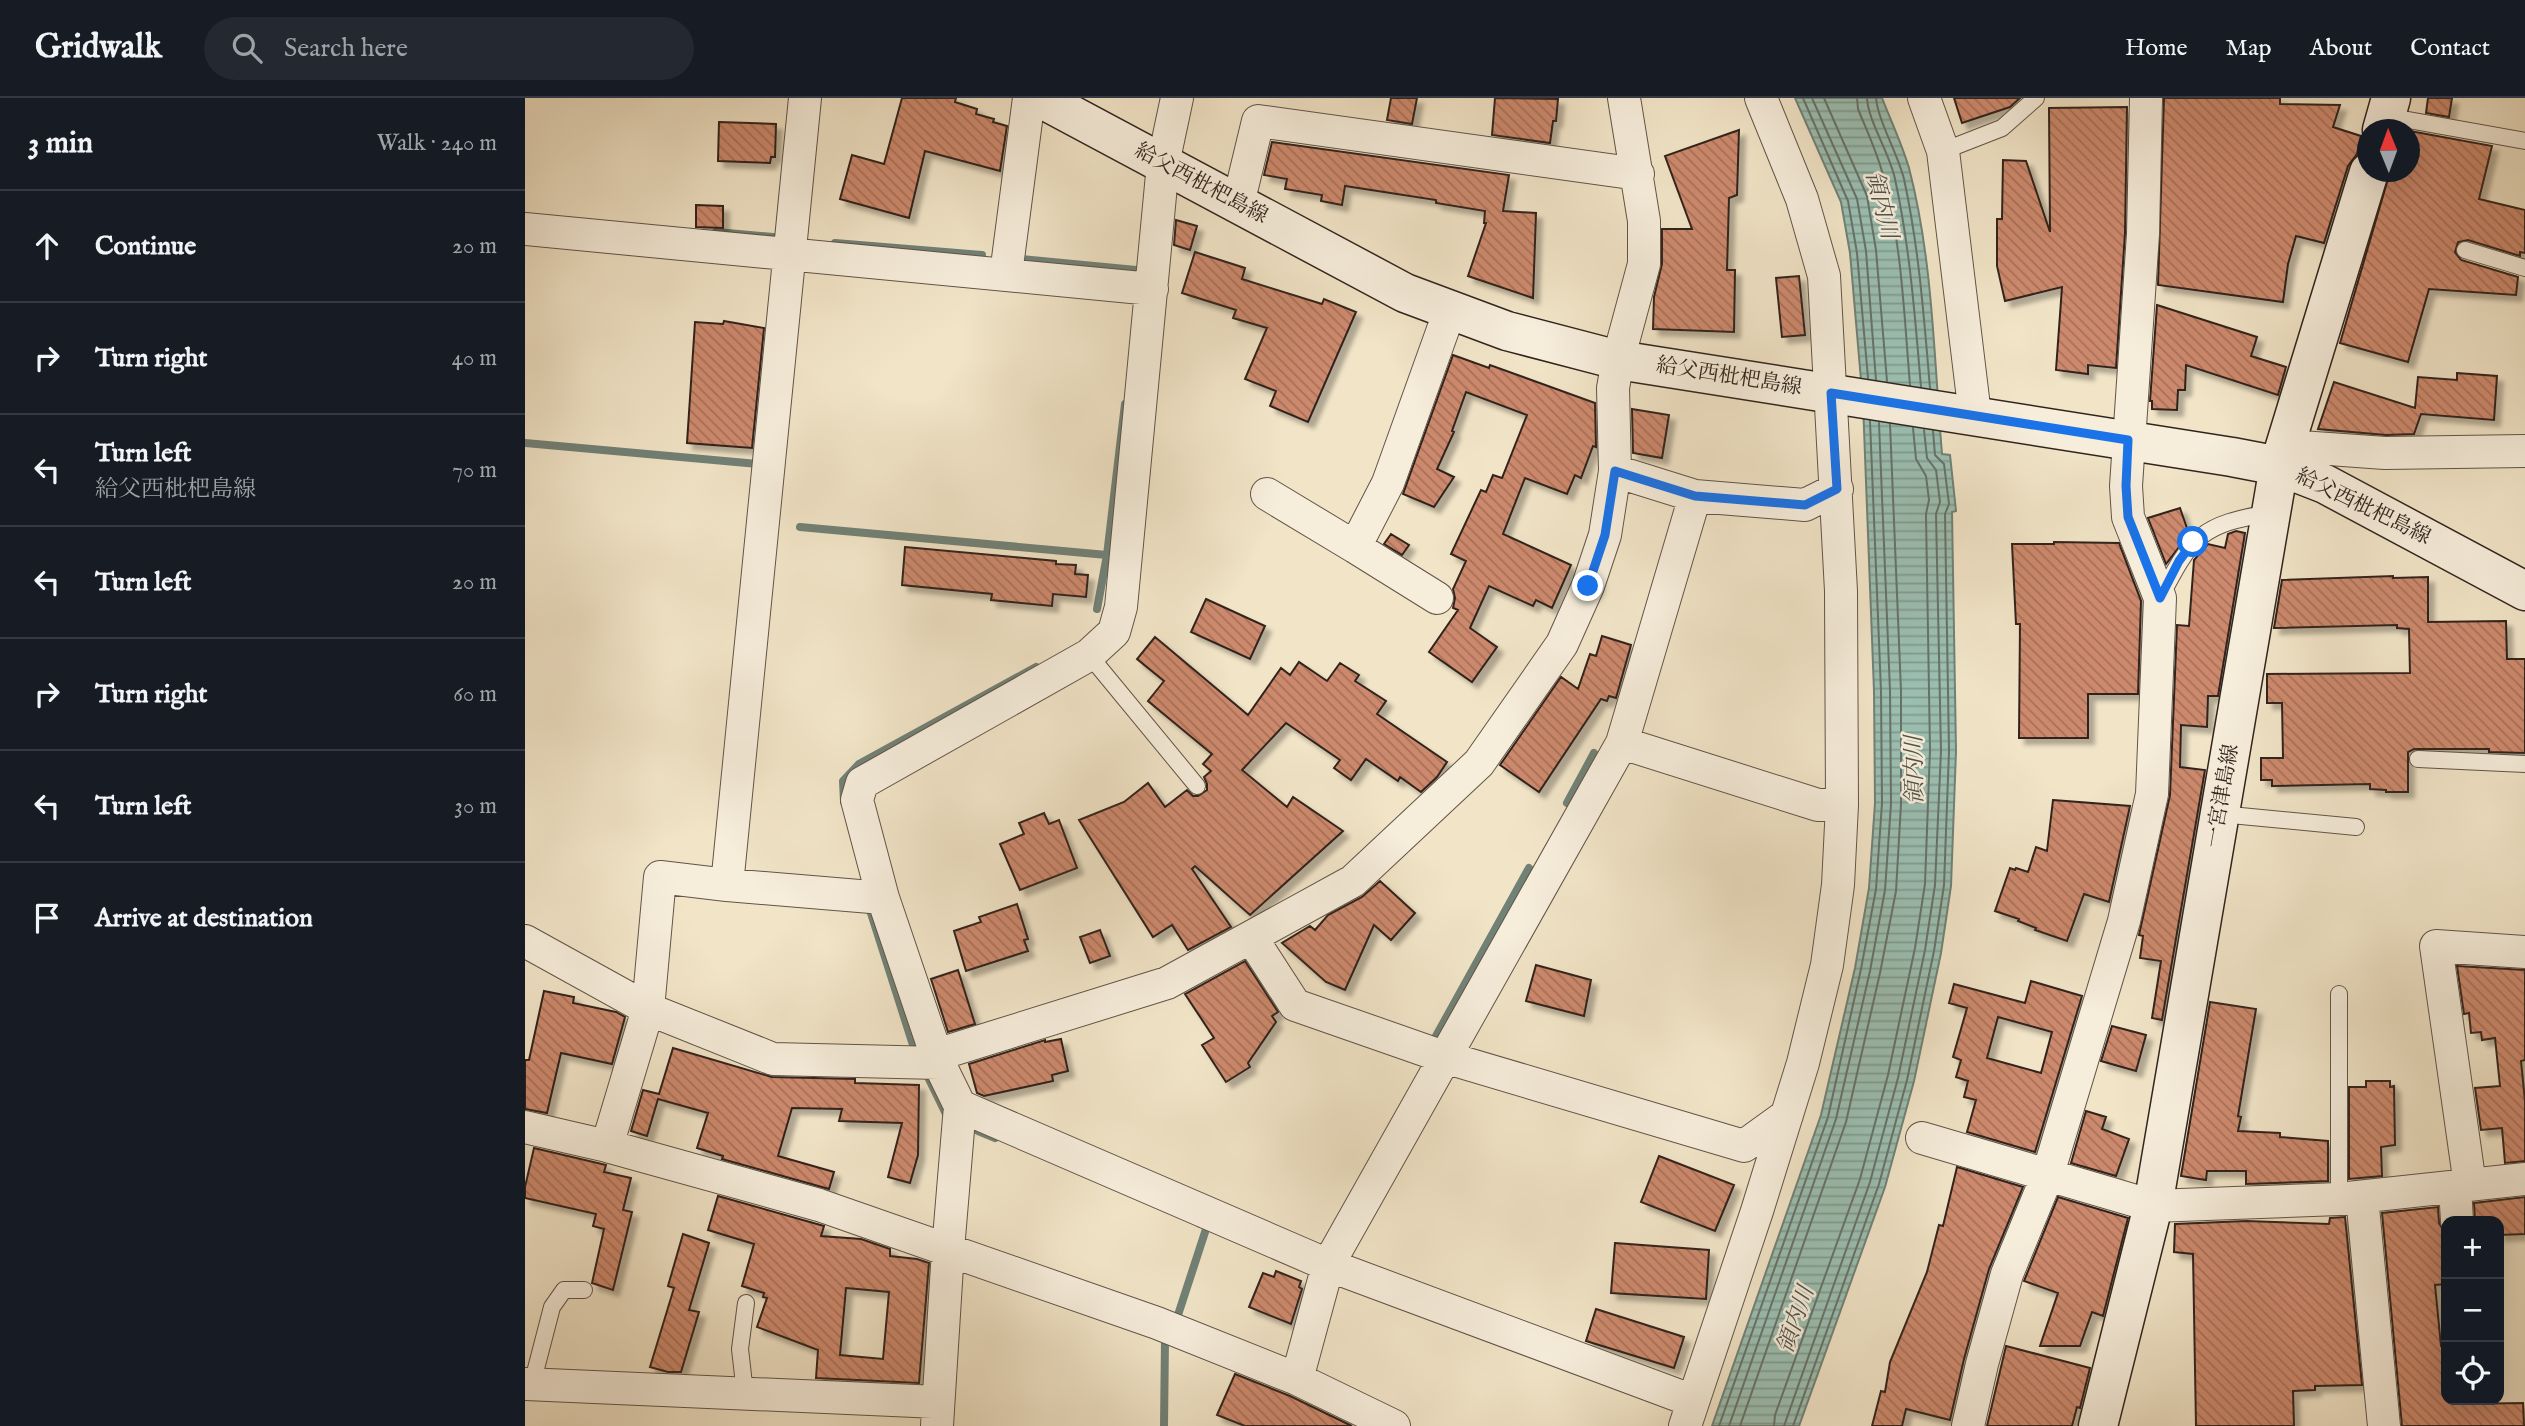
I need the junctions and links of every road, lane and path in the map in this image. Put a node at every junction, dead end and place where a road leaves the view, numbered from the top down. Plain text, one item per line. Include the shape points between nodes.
1 (805, 98) edge
2 (1029, 98) edge
3 (1040, 98) edge
4 (1177, 98) edge
5 (1624, 98) edge
6 (1761, 98) edge
7 (1924, 98) edge
8 (2036, 98) edge
9 (2146, 98) edge
10 (2386, 114) edge
11 (2525, 141) edge
12 (1943, 151) junction
13 (1163, 163) junction
14 (1637, 174) junction
15 (2366, 182) edge
16 (1238, 204) junction
17 (525, 229) edge
18 (2465, 250) dead end
19 (790, 253) junction
20 (2525, 268) edge
21 (1006, 274) junction
22 (1152, 289) junction
23 (1450, 310) junction
24 (1618, 360) junction
25 (1835, 393) junction
26 (1972, 415) junction
27 (2128, 440) junction
28 (2525, 452) edge
29 (2282, 456) junction
30 (1615, 471) junction
31 (1837, 489) junction
32 (1266, 494) dead end
33 (1695, 496) junction
34 (2271, 513) junction
35 (1355, 547) junction
36 (2525, 591) edge
37 (1437, 598) dead end
38 (2160, 598) junction
39 (1089, 656) junction
40 (1622, 743) junction
41 (2418, 759) dead end
42 (2525, 764) edge
43 (1198, 786) dead end
44 (1842, 805) junction
45 (2220, 814) junction
46 (2356, 828) dead end
47 (727, 885) junction
48 (883, 898) junction
49 (1251, 937) junction
50 (525, 941) edge
51 (2525, 952) edge
52 (2339, 994) dead end
53 (648, 1010) junction
54 (1444, 1057) junction
55 (938, 1059) junction
56 (960, 1106) junction
57 (1787, 1115) junction
58 (525, 1127) edge
59 (1922, 1138) dead end
60 (607, 1146) junction
61 (2048, 1174) junction
62 (2525, 1179) edge
63 (2462, 1186) junction
64 (2351, 1198) junction
65 (2153, 1206) junction
66 (2458, 1216) edge
67 (948, 1250) junction
68 (1328, 1265) junction
69 (584, 1290) dead end
70 (746, 1303) dead end
71 (1297, 1379) junction
72 (529, 1384) edge
73 (745, 1393) junction
74 (938, 1414) edge
75 (1689, 1414) edge
76 (1394, 1426) edge
77 (1968, 1426) edge
78 (2098, 1426) edge
79 (2384, 1426) edge

1 - 19 street
2 - 21 street
3 - 13 main road, 給父西枇杷島線
4 - 13 street
5 - 14 street
6 - 25 street via 1802,199 1824,276
7 - 12 street
8 - 12 lane via 2001,128
9 - 27 street via 2143,234
10 - 11 lane
12 - 26 street
13 - 16 main road, 給父西枇杷島線
13 - 22 street
14 - 16 street via 1258,121
14 - 24 street via 1644,264
15 - 29 main road, 一宮津島線
16 - 23 main road, 給父西枇杷島線 via 1405,293
17 - 19 street
18 - 20 lane
19 - 21 street
19 - 47 street
21 - 22 street
22 - 39 street via 1121,607 1114,632
23 - 24 main road, 給父西枇杷島線 via 1507,331
23 - 35 street via 1388,483
24 - 25 main road, 給父西枇杷島線
24 - 30 street via 1613,388
25 - 26 main road, 給父西枇杷島線
25 - 31 street
26 - 27 main road, 給父西枇杷島線
27 - 29 main road, 給父西枇杷島線
27 - 38 street via 2128,517
28 - 29 street
29 - 34 main road, 一宮津島線
29 - 36 main road, 給父西枇杷島線 via 2325,484
30 - 33 street
30 - 49 street via 1605,535 1562,643 1479,762 1353,881
31 - 33 street via 1805,505
31 - 44 street
32 - 35 street
33 - 40 street
34 - 38 lane via 2214,526 2193,542
34 - 45 main road, 一宮津島線
35 - 37 street
38 - 61 street via 2152,794 2124,921
39 - 43 lane
39 - 48 street via 862,783 857,800
40 - 44 street via 1818,805
40 - 54 street
41 - 42 lane
44 - 57 street via 1827,965
45 - 46 lane
45 - 65 main road, 一宮津島線
47 - 48 street
47 - 53 street via 660,877
48 - 55 street
49 - 54 street via 1295,1005
49 - 55 street via 1167,983
50 - 53 street
51 - 63 street via 2436,946
52 - 64 lane
53 - 55 street via 773,1059
53 - 60 street
54 - 57 street via 1744,1146
54 - 68 street
55 - 56 street
56 - 67 street
56 - 68 street
57 - 75 street
58 - 60 street
59 - 61 street
60 - 67 street via 820,1205
61 - 65 street
61 - 77 street via 2007,1275
62 - 63 street
63 - 64 street
63 - 66 street
64 - 65 street
64 - 79 street
65 - 78 main road, 一宮津島線
67 - 71 street via 1157,1323
67 - 74 street
68 - 71 street
68 - 75 street
69 - 72 lane via 564,1290 552,1307
70 - 73 lane via 740,1349
71 - 76 street
72 - 73 street
73 - 74 street

